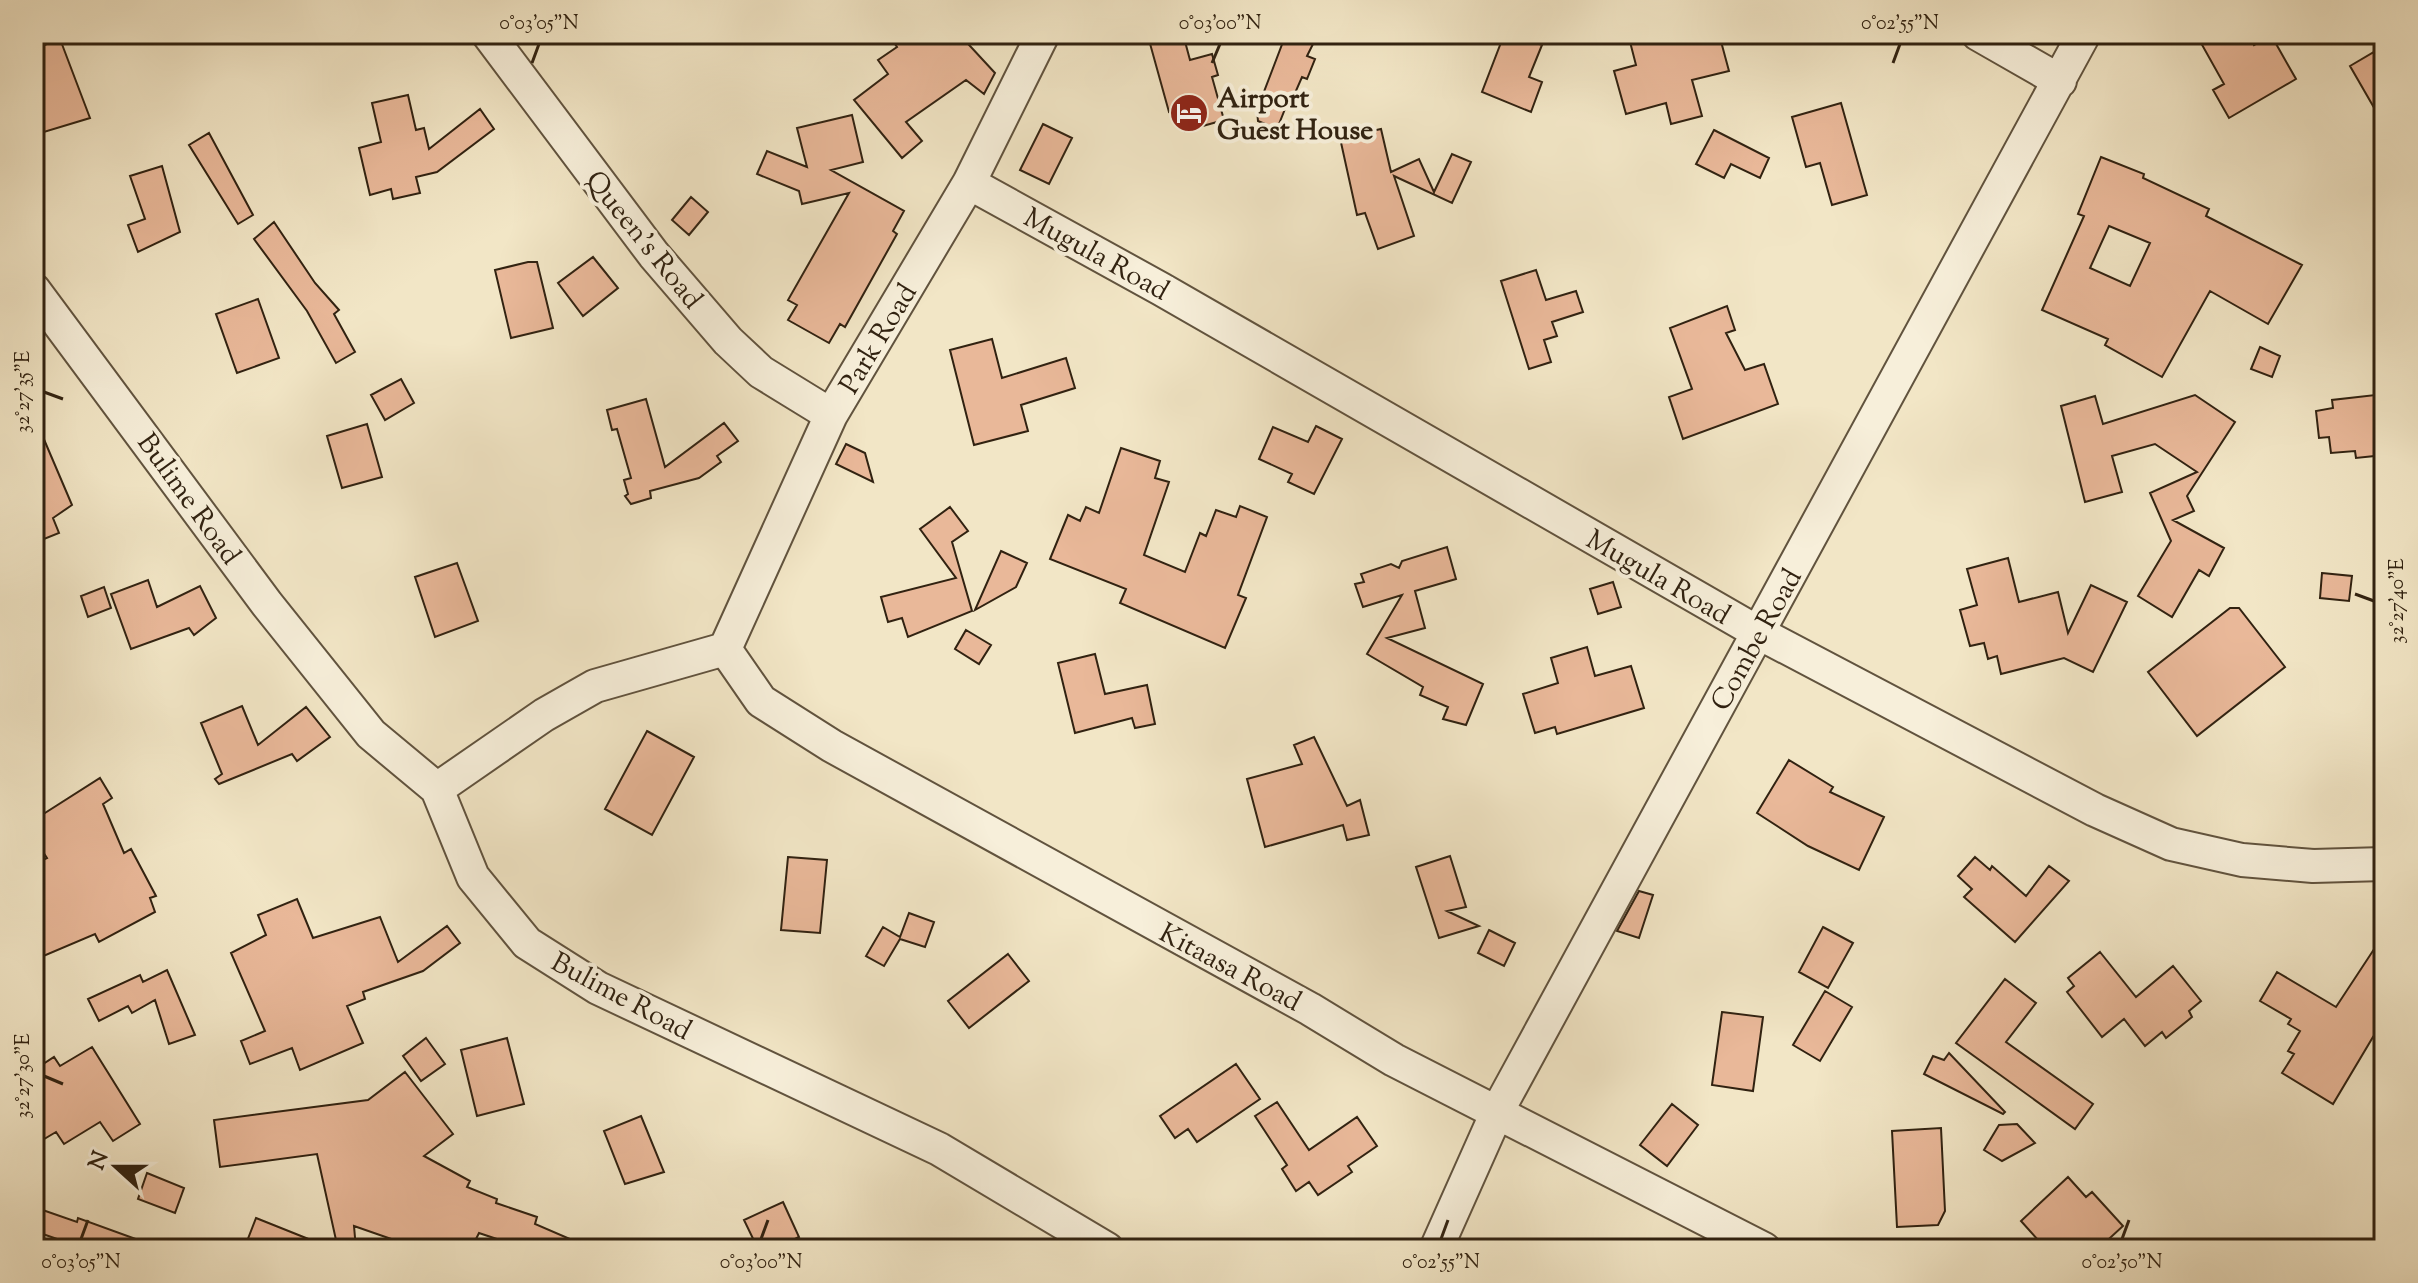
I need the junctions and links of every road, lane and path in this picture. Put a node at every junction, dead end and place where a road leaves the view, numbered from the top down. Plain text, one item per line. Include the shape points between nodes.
1 (488, 34) edge
2 (1043, 34) edge
3 (1978, 34) edge
4 (2084, 34) edge
5 (2060, 81) junction
6 (969, 183) junction
7 (34, 290) edge
8 (831, 415) junction
9 (1759, 633) junction
10 (725, 649) junction
11 (437, 789) junction
12 (2384, 864) edge
13 (1498, 1110) junction
14 (1107, 1249) edge
15 (1436, 1249) edge
16 (1764, 1249) edge

1 - 8 street, Queen's Road via 654,255 728,341 761,372
2 - 6 street, Park Road
3 - 5 street
4 - 5 street, Combe Road
5 - 9 street, Combe Road
6 - 8 street, Park Road
6 - 9 street, Mugula Road
7 - 11 street, Bulime Road via 267,604 371,734
8 - 10 street, Park Road
9 - 12 street, Mugula Road via 2095,810 2171,844 2242,860
9 - 13 street, Combe Road
10 - 11 street via 595,686
10 - 13 street, Kitaasa Road via 761,701 832,746 1394,1060
11 - 14 street, Bulime Road via 473,877 527,943 598,988 939,1149
13 - 15 street, Combe Road
13 - 16 street, Kitaasa Road

